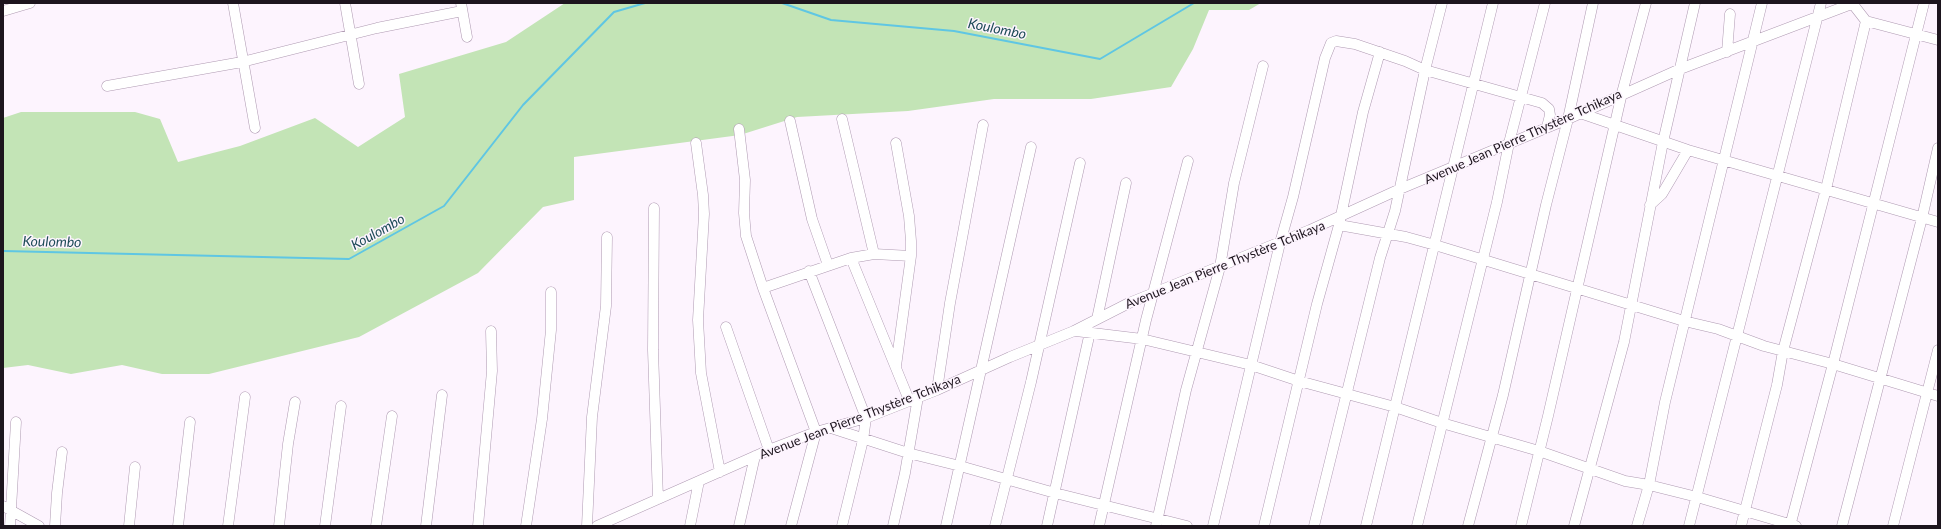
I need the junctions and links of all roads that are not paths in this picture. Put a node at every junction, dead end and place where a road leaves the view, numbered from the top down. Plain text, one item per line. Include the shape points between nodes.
1 (30, 3) edge
2 (233, 3) edge
3 (345, 3) edge
4 (1442, 3) edge
5 (1493, 3) edge
6 (1545, 3) edge
7 (1593, 3) edge
8 (1646, 3) edge
9 (1695, 3) edge
10 (1762, 3) edge
11 (1821, 3) edge
12 (1853, 3) edge
13 (1924, 3) edge
14 (461, 7) edge
15 (3, 11) edge
16 (1730, 14) dead end
17 (1818, 18) junction
18 (1866, 21) junction
19 (351, 35) junction
20 (1917, 35) junction
21 (467, 37) dead end
22 (1938, 40) edge
23 (1753, 42) junction
24 (1380, 52) junction
25 (1727, 52) junction
26 (242, 62) junction
27 (1263, 66) dead end
28 (1680, 69) junction
29 (1425, 70) junction
30 (359, 84) dead end
31 (1474, 85) junction
32 (107, 86) dead end
33 (1622, 93) junction
34 (1520, 96) junction
35 (1580, 113) junction
36 (842, 119) dead end
37 (1568, 119) junction
38 (790, 120) dead end
39 (983, 125) dead end
40 (1615, 126) junction
41 (1547, 127) junction
42 (255, 128) dead end
43 (739, 128) dead end
44 (1663, 142) junction
45 (696, 143) dead end
46 (896, 143) dead end
47 (1509, 143) junction
48 (1031, 147) dead end
49 (1938, 148) edge
50 (1688, 150) junction
51 (1725, 160) junction
52 (1188, 161) dead end
53 (1080, 163) dead end
54 (1453, 167) junction
55 (1778, 175) junction
56 (1126, 183) dead end
57 (1400, 189) junction
58 (1826, 189) junction
59 (1872, 204) junction
60 (1650, 205) junction
61 (654, 208) dead end
62 (1922, 218) junction
63 (1340, 221) junction
64 (1938, 222) edge
65 (1387, 234) junction
66 (607, 237) dead end
67 (1280, 243) junction
68 (1435, 245) junction
69 (874, 254) junction
70 (911, 256) junction
71 (851, 258) junction
72 (1482, 261) junction
73 (828, 264) junction
74 (1220, 267) junction
75 (809, 271) junction
76 (1531, 274) junction
77 (763, 288) junction
78 (1577, 288) junction
79 (551, 292) dead end
80 (1153, 294) junction
81 (1630, 304) junction
82 (1098, 319) junction
83 (1684, 321) junction
84 (726, 327) dead end
85 (491, 331) dead end
86 (1074, 331) junction
87 (1090, 332) junction
88 (1737, 337) junction
89 (1142, 339) junction
90 (1038, 345) junction
91 (1938, 350) edge
92 (1783, 351) junction
93 (1197, 352) junction
94 (1833, 364) junction
95 (1252, 365) junction
96 (896, 366) junction
97 (982, 370) junction
98 (1880, 378) junction
99 (1299, 381) junction
100 (937, 390) junction
101 (1927, 392) junction
102 (1347, 393) junction
103 (442, 394) dead end
104 (1938, 396) edge
105 (245, 397) dead end
106 (914, 399) junction
107 (295, 402) dead end
108 (342, 406) dead end
109 (1395, 407) junction
110 (392, 416) dead end
111 (866, 418) junction
112 (16, 422) dead end
113 (190, 422) dead end
114 (1442, 423) junction
115 (830, 428) junction
116 (816, 432) junction
117 (1492, 437) junction
118 (863, 440) junction
119 (769, 450) junction
120 (1539, 451) junction
121 (62, 452) dead end
122 (908, 453) junction
123 (755, 456) junction
124 (960, 466) junction
125 (135, 467) dead end
126 (1591, 468) junction
127 (720, 472) junction
128 (1007, 479) junction
129 (699, 481) junction
130 (1649, 485) junction
131 (1055, 494) junction
132 (1697, 497) junction
133 (658, 498) junction
134 (1104, 506) junction
135 (6, 508) edge
136 (1745, 510) junction
137 (1157, 522) edge
138 (1792, 525) edge
139 (10, 526) edge
140 (39, 526) edge
141 (55, 526) edge
142 (129, 526) edge
143 (178, 526) edge
144 (228, 526) edge
145 (279, 526) edge
146 (324, 526) edge
147 (376, 526) edge
148 (426, 526) edge
149 (478, 526) edge
150 (526, 526) edge
151 (587, 526) edge
152 (597, 526) edge
153 (690, 526) edge
154 (739, 526) edge
155 (791, 526) edge
156 (842, 526) edge
157 (893, 526) edge
158 (946, 526) edge
159 (995, 526) edge
160 (1047, 526) edge
161 (1099, 526) edge
162 (1187, 526) edge
163 (1213, 526) edge
164 (1264, 526) edge
165 (1314, 526) edge
166 (1366, 526) edge
167 (1417, 526) edge
168 (1468, 526) edge
169 (1520, 526) edge
170 (1574, 526) edge
171 (1637, 526) edge
172 (1689, 526) edge
173 (1741, 526) edge
174 (1842, 526) edge
175 (1893, 526) edge

1 - 15 street
2 - 26 street
3 - 19 street
4 - 29 street
5 - 31 street
6 - 34 street
7 - 37 street
8 - 33 street
9 - 28 street
10 - 23 street
11 - 17 street
12 - 17 street, Avenue Jean Pierre Thystère Tchikaya
12 - 18 street
13 - 20 street
14 - 19 street
14 - 21 street
16 - 25 street
17 - 23 street, Avenue Jean Pierre Thystère Tchikaya
17 - 55 street
18 - 20 street
18 - 58 street
19 - 26 street
19 - 30 street
20 - 22 street
20 - 59 street
23 - 25 street, Avenue Jean Pierre Thystère Tchikaya
23 - 51 street
24 - 29 street
24 - 63 street via 1363,112
24 - 67 street via 1342,41 1332,41 1330,44
25 - 28 street, Avenue Jean Pierre Thystère Tchikaya
26 - 32 street
26 - 42 street
27 - 74 street via 1234,183
28 - 33 street, Avenue Jean Pierre Thystère Tchikaya
28 - 44 street
29 - 31 street
29 - 57 street
31 - 34 street
31 - 54 street
33 - 35 street, Avenue Jean Pierre Thystère Tchikaya
33 - 40 street
34 - 41 street via 1546,106 1550,115
34 - 47 street
35 - 37 street, Avenue Jean Pierre Thystère Tchikaya
35 - 40 street
36 - 69 street
37 - 41 street, Avenue Jean Pierre Thystère Tchikaya
37 - 76 street
38 - 73 street via 812,219
39 - 100 street
40 - 44 street
40 - 78 street
41 - 47 street, Avenue Jean Pierre Thystère Tchikaya
43 - 77 street via 745,180 744,225
44 - 50 street
44 - 60 street
45 - 127 street via 704,214 698,320 701,373
46 - 70 street via 909,216
47 - 54 street, Avenue Jean Pierre Thystère Tchikaya
47 - 72 street
48 - 97 street
49 - 62 street
50 - 51 street
50 - 60 street via 1662,194
51 - 55 street
51 - 83 street
52 - 80 street
53 - 90 street
54 - 57 street, Avenue Jean Pierre Thystère Tchikaya
54 - 68 street
55 - 58 street
55 - 88 street
56 - 82 street
57 - 63 street, Avenue Jean Pierre Thystère Tchikaya
57 - 65 street
58 - 59 street
58 - 92 street
59 - 62 street
59 - 94 street
60 - 81 street
61 - 133 street via 653,350
62 - 64 street
62 - 98 street
63 - 65 street
63 - 67 street, Avenue Jean Pierre Thystère Tchikaya
63 - 99 street
65 - 68 street
65 - 102 street
66 - 151 street via 606,306 592,417
67 - 74 street, Avenue Jean Pierre Thystère Tchikaya
67 - 95 street
68 - 72 street
68 - 109 street
69 - 70 street
69 - 71 street
70 - 96 street
71 - 73 street
71 - 96 street
72 - 76 street
72 - 114 street
73 - 75 street
74 - 80 street, Avenue Jean Pierre Thystère Tchikaya
74 - 93 street
75 - 77 street
75 - 111 street
76 - 78 street
76 - 117 street
77 - 116 street
78 - 81 street
78 - 120 street
79 - 150 street via 551,330 542,419
80 - 82 street, Avenue Jean Pierre Thystère Tchikaya
80 - 89 street
81 - 83 street
81 - 126 street via 1624,342
82 - 86 street, Avenue Jean Pierre Thystère Tchikaya
83 - 88 street via 1718,329
83 - 130 street
84 - 119 street
85 - 149 street via 492,370
86 - 87 street
86 - 90 street, Avenue Jean Pierre Thystère Tchikaya
87 - 89 street
87 - 131 street
88 - 92 street
88 - 132 street
89 - 93 street
89 - 134 street
90 - 97 street, Avenue Jean Pierre Thystère Tchikaya
90 - 128 street
91 - 101 street
92 - 94 street
92 - 136 street via 1777,386
93 - 95 street
93 - 137 street via 1186,390
94 - 98 street
94 - 138 street
95 - 99 street
95 - 163 street
96 - 106 street
97 - 100 street, Avenue Jean Pierre Thystère Tchikaya
97 - 124 street
98 - 101 street
98 - 174 street
99 - 102 street
99 - 164 street
100 - 106 street, Avenue Jean Pierre Thystère Tchikaya
101 - 104 street
101 - 175 street
102 - 109 street
102 - 165 street
103 - 148 street
105 - 144 street
106 - 111 street, Avenue Jean Pierre Thystère Tchikaya
106 - 122 street
107 - 145 street
108 - 146 street
109 - 114 street
109 - 166 street
110 - 147 street
111 - 115 street, Avenue Jean Pierre Thystère Tchikaya
111 - 118 street
112 - 135 street
113 - 143 street
114 - 117 street
114 - 167 street
115 - 116 street, Avenue Jean Pierre Thystère Tchikaya
115 - 118 street
116 - 119 street, Avenue Jean Pierre Thystère Tchikaya
116 - 155 street
117 - 120 street
117 - 168 street
118 - 122 street
118 - 156 street
119 - 123 street, Avenue Jean Pierre Thystère Tchikaya
120 - 126 street
120 - 169 street
121 - 141 street
122 - 124 street
122 - 157 street
123 - 127 street, Avenue Jean Pierre Thystère Tchikaya
123 - 154 street
124 - 128 street
124 - 158 street
125 - 142 street
126 - 130 street via 1625,481
126 - 170 street
127 - 129 street, Avenue Jean Pierre Thystère Tchikaya
128 - 131 street
128 - 159 street
129 - 133 street, Avenue Jean Pierre Thystère Tchikaya
129 - 153 street
130 - 132 street
130 - 171 street
131 - 134 street
131 - 160 street
132 - 136 street
132 - 172 street
133 - 152 street, Avenue Jean Pierre Thystère Tchikaya
134 - 137 street
134 - 161 street
135 - 139 street
135 - 140 street
136 - 138 street
136 - 173 street
137 - 162 street

